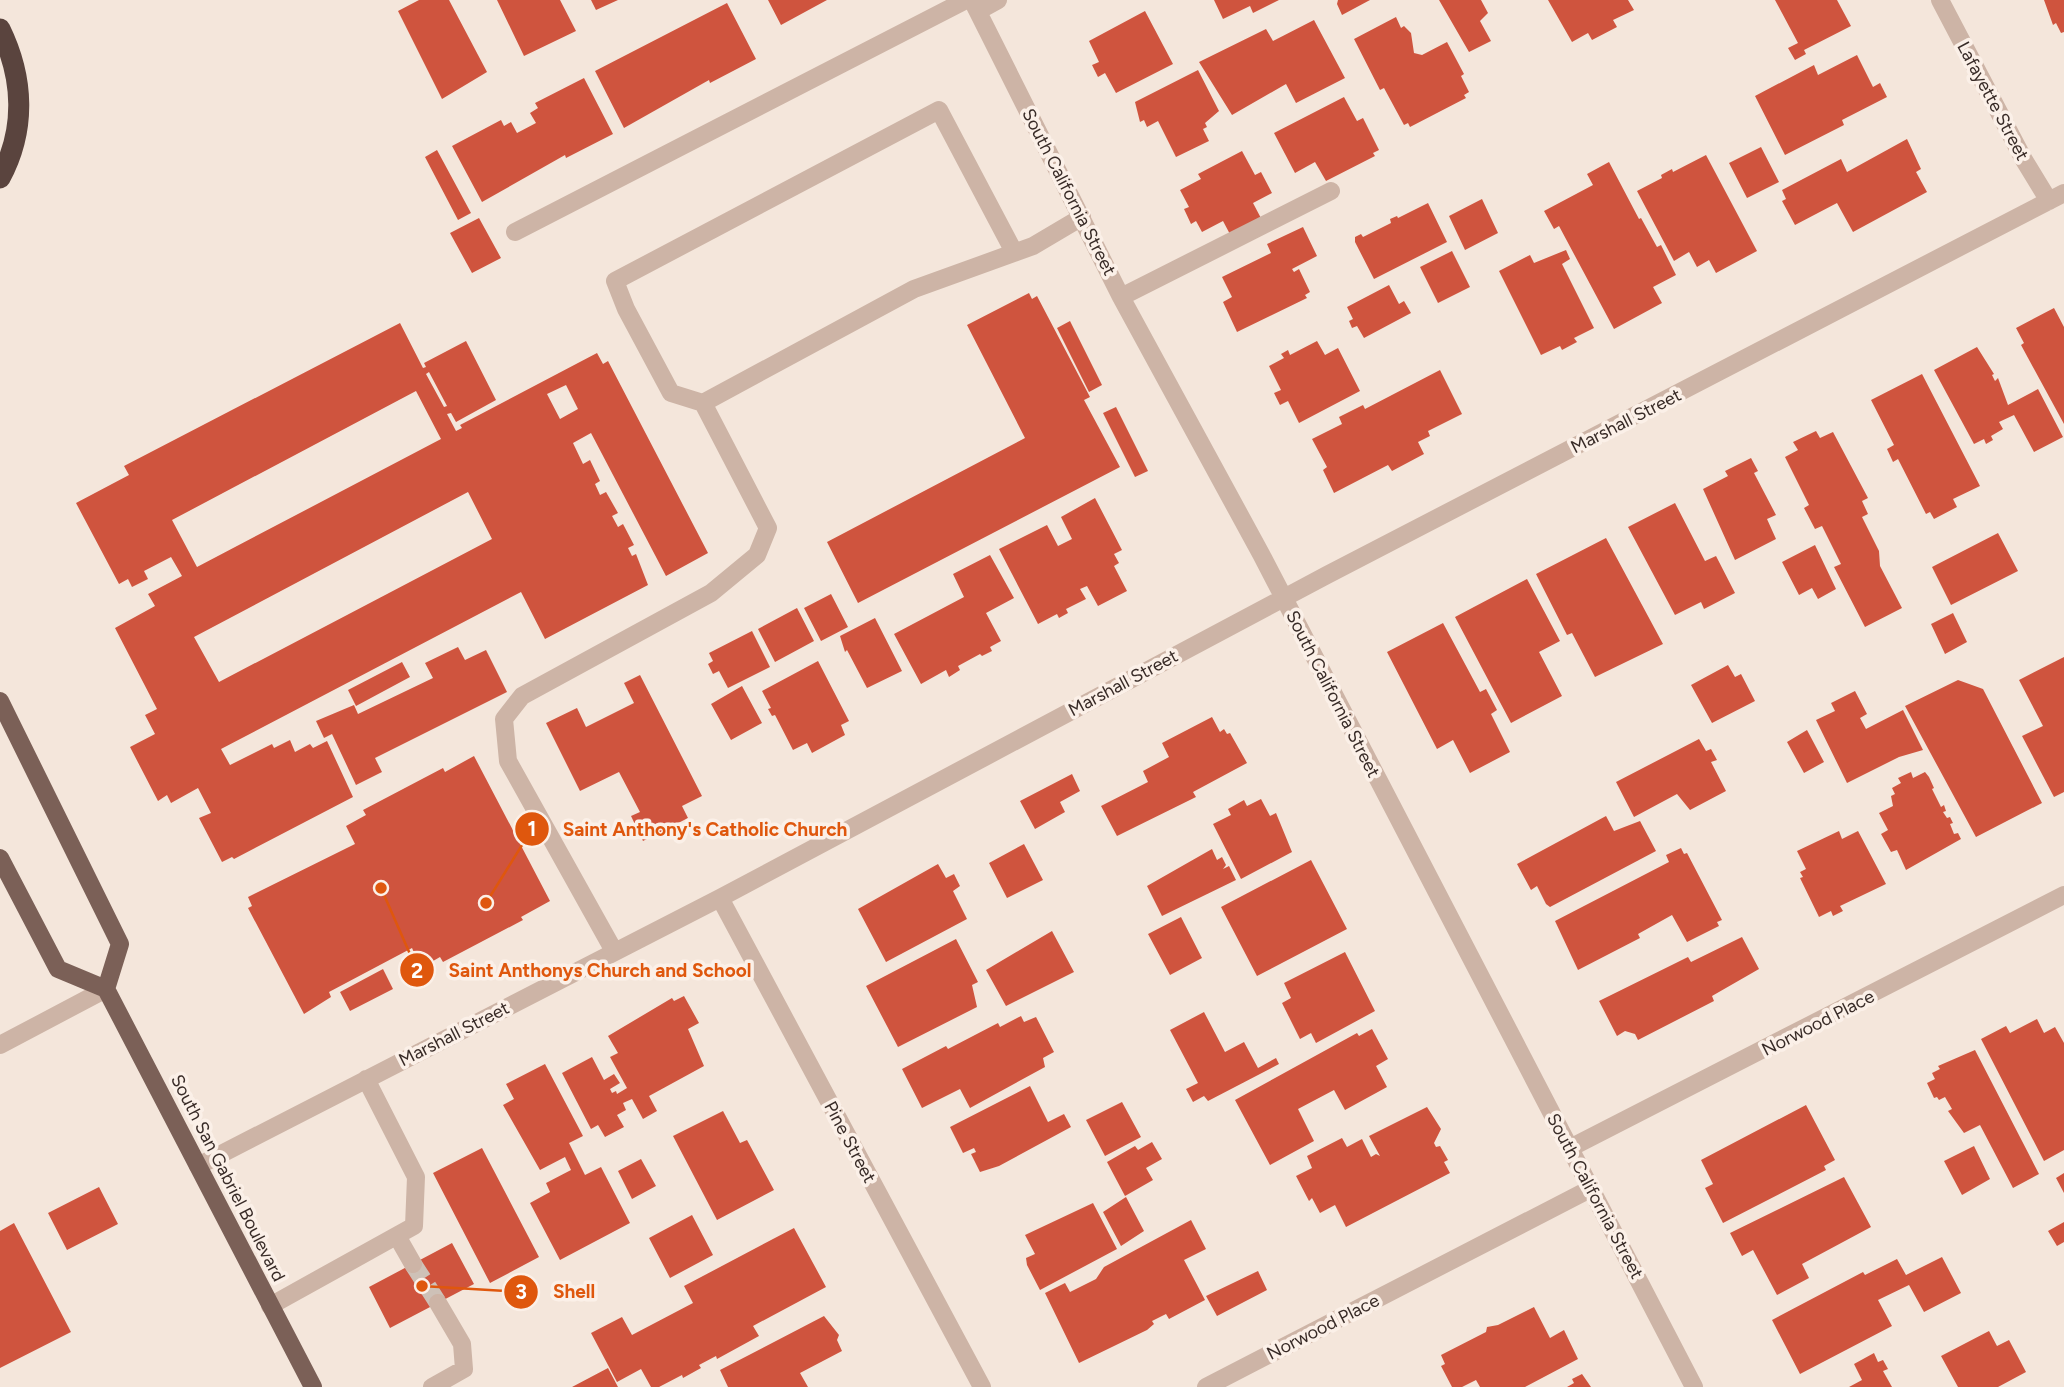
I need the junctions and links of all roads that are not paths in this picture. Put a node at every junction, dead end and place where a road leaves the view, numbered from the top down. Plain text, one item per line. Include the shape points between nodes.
1 (998, 0) edge
2 (1940, 0) edge
3 (972, 4) edge
4 (0, 29) edge
5 (0, 178) edge
6 (1331, 191) dead end
7 (2057, 197) edge
8 (1083, 217) junction
9 (515, 232) dead end
10 (1014, 252) junction
11 (1121, 297) junction
12 (703, 403) junction
13 (1283, 598) junction
14 (0, 701) edge
15 (0, 858) edge
16 (2064, 895) edge
17 (720, 898) junction
18 (614, 951) junction
19 (106, 989) junction
20 (0, 1045) edge
21 (366, 1079) junction
22 (1570, 1148) junction
23 (198, 1166) junction
24 (1590, 1189) junction
25 (397, 1236) junction
26 (413, 1264) tunnel mouth
27 (438, 1303) tunnel mouth
28 (270, 1306) junction
29 (313, 1387) edge
30 (432, 1387) edge
31 (982, 1387) edge
32 (1206, 1387) edge
33 (1694, 1387) edge

1 - 3 street
2 - 7 street, Lafayette Street via 2024,160
3 - 8 street, South California Street
3 - 9 street
4 - 5 highway via 21,95 18,133
6 - 11 street
7 - 13 street, Marshall Street
8 - 10 street
8 - 11 street, South California Street
10 - 12 street via 914,289
10 - 12 street via 939,110 615,281 671,393
11 - 13 street, South California Street
12 - 18 street via 768,528 757,555 711,593 522,696 504,719 509,761
13 - 17 street, Marshall Street
13 - 22 street, South California Street
14 - 19 main road via 120,944
15 - 19 main road via 58,969
16 - 22 street, Norwood Place
17 - 18 street, Marshall Street
17 - 31 street, Pine Street
18 - 21 street, Marshall Street
19 - 20 street
19 - 23 main road, South San Gabriel Boulevard
21 - 23 street, Marshall Street
21 - 25 street via 415,1177 414,1226
22 - 24 street, South California Street
23 - 28 main road, South San Gabriel Boulevard
24 - 32 street, Norwood Place
24 - 33 street, South California Street
25 - 26 street
25 - 28 street
27 - 30 street via 462,1344 464,1369
28 - 29 main road, South San Gabriel Boulevard

